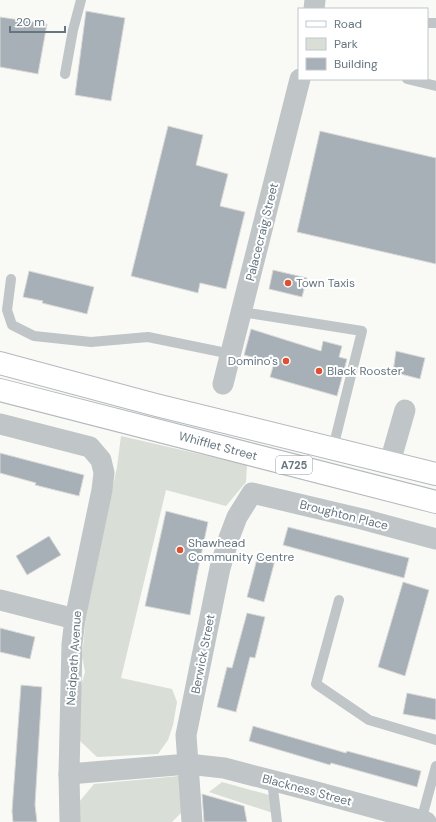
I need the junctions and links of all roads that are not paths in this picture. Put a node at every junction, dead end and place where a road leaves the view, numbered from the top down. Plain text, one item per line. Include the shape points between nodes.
1 (81, 0) edge
2 (64, 74) dead end
3 (300, 80) edge
4 (411, 80) edge
5 (436, 86) edge
6 (11, 279) dead end
7 (242, 312) junction
8 (231, 354) junction
9 (0, 363) edge
10 (223, 384) dead end
11 (0, 390) edge
12 (405, 410) dead end
13 (0, 424) edge
14 (333, 448) junction
15 (390, 462) junction
16 (436, 474) edge
17 (252, 493) joint
18 (436, 502) edge
19 (436, 540) edge
20 (0, 600) edge
21 (339, 600) dead end
22 (75, 619) junction
23 (436, 740) edge
24 (188, 764) junction
25 (436, 766) edge
26 (69, 774) junction
27 (272, 780) junction
28 (424, 821) edge
29 (70, 822) edge
30 (192, 822) edge
31 (277, 822) edge

1 - 2 lane
3 - 7 street, Palacecraig Street
4 - 5 lane
6 - 8 lane via 7,310 12,325 34,336 92,342 148,336
7 - 8 street, Palacecraig Street
7 - 14 lane via 362,331
8 - 10 street, Palacecraig Street
9 - 14 main road, Whifflet Street / A725 via 108,393
11 - 18 main road, Whifflet Street / A725
12 - 15 street
13 - 22 street, Neidpath Avenue via 90,448 101,460 104,473
14 - 15 main road, Whifflet Street / A725
15 - 16 main road, Whifflet Street / A725
17 - 19 street, Broughton Place via 362,519
17 - 24 street, Berwick Street via 237,518 220,568 186,735
20 - 22 street
21 - 23 lane via 316,684 369,720
22 - 26 street, Neidpath Avenue via 70,676
24 - 26 street, Blackness Street
24 - 27 street, Blackness Street via 224,768
24 - 30 street, Berwick Street
25 - 28 lane
26 - 29 street, Neidpath Avenue
27 - 28 street, Blackness Street
27 - 31 lane

